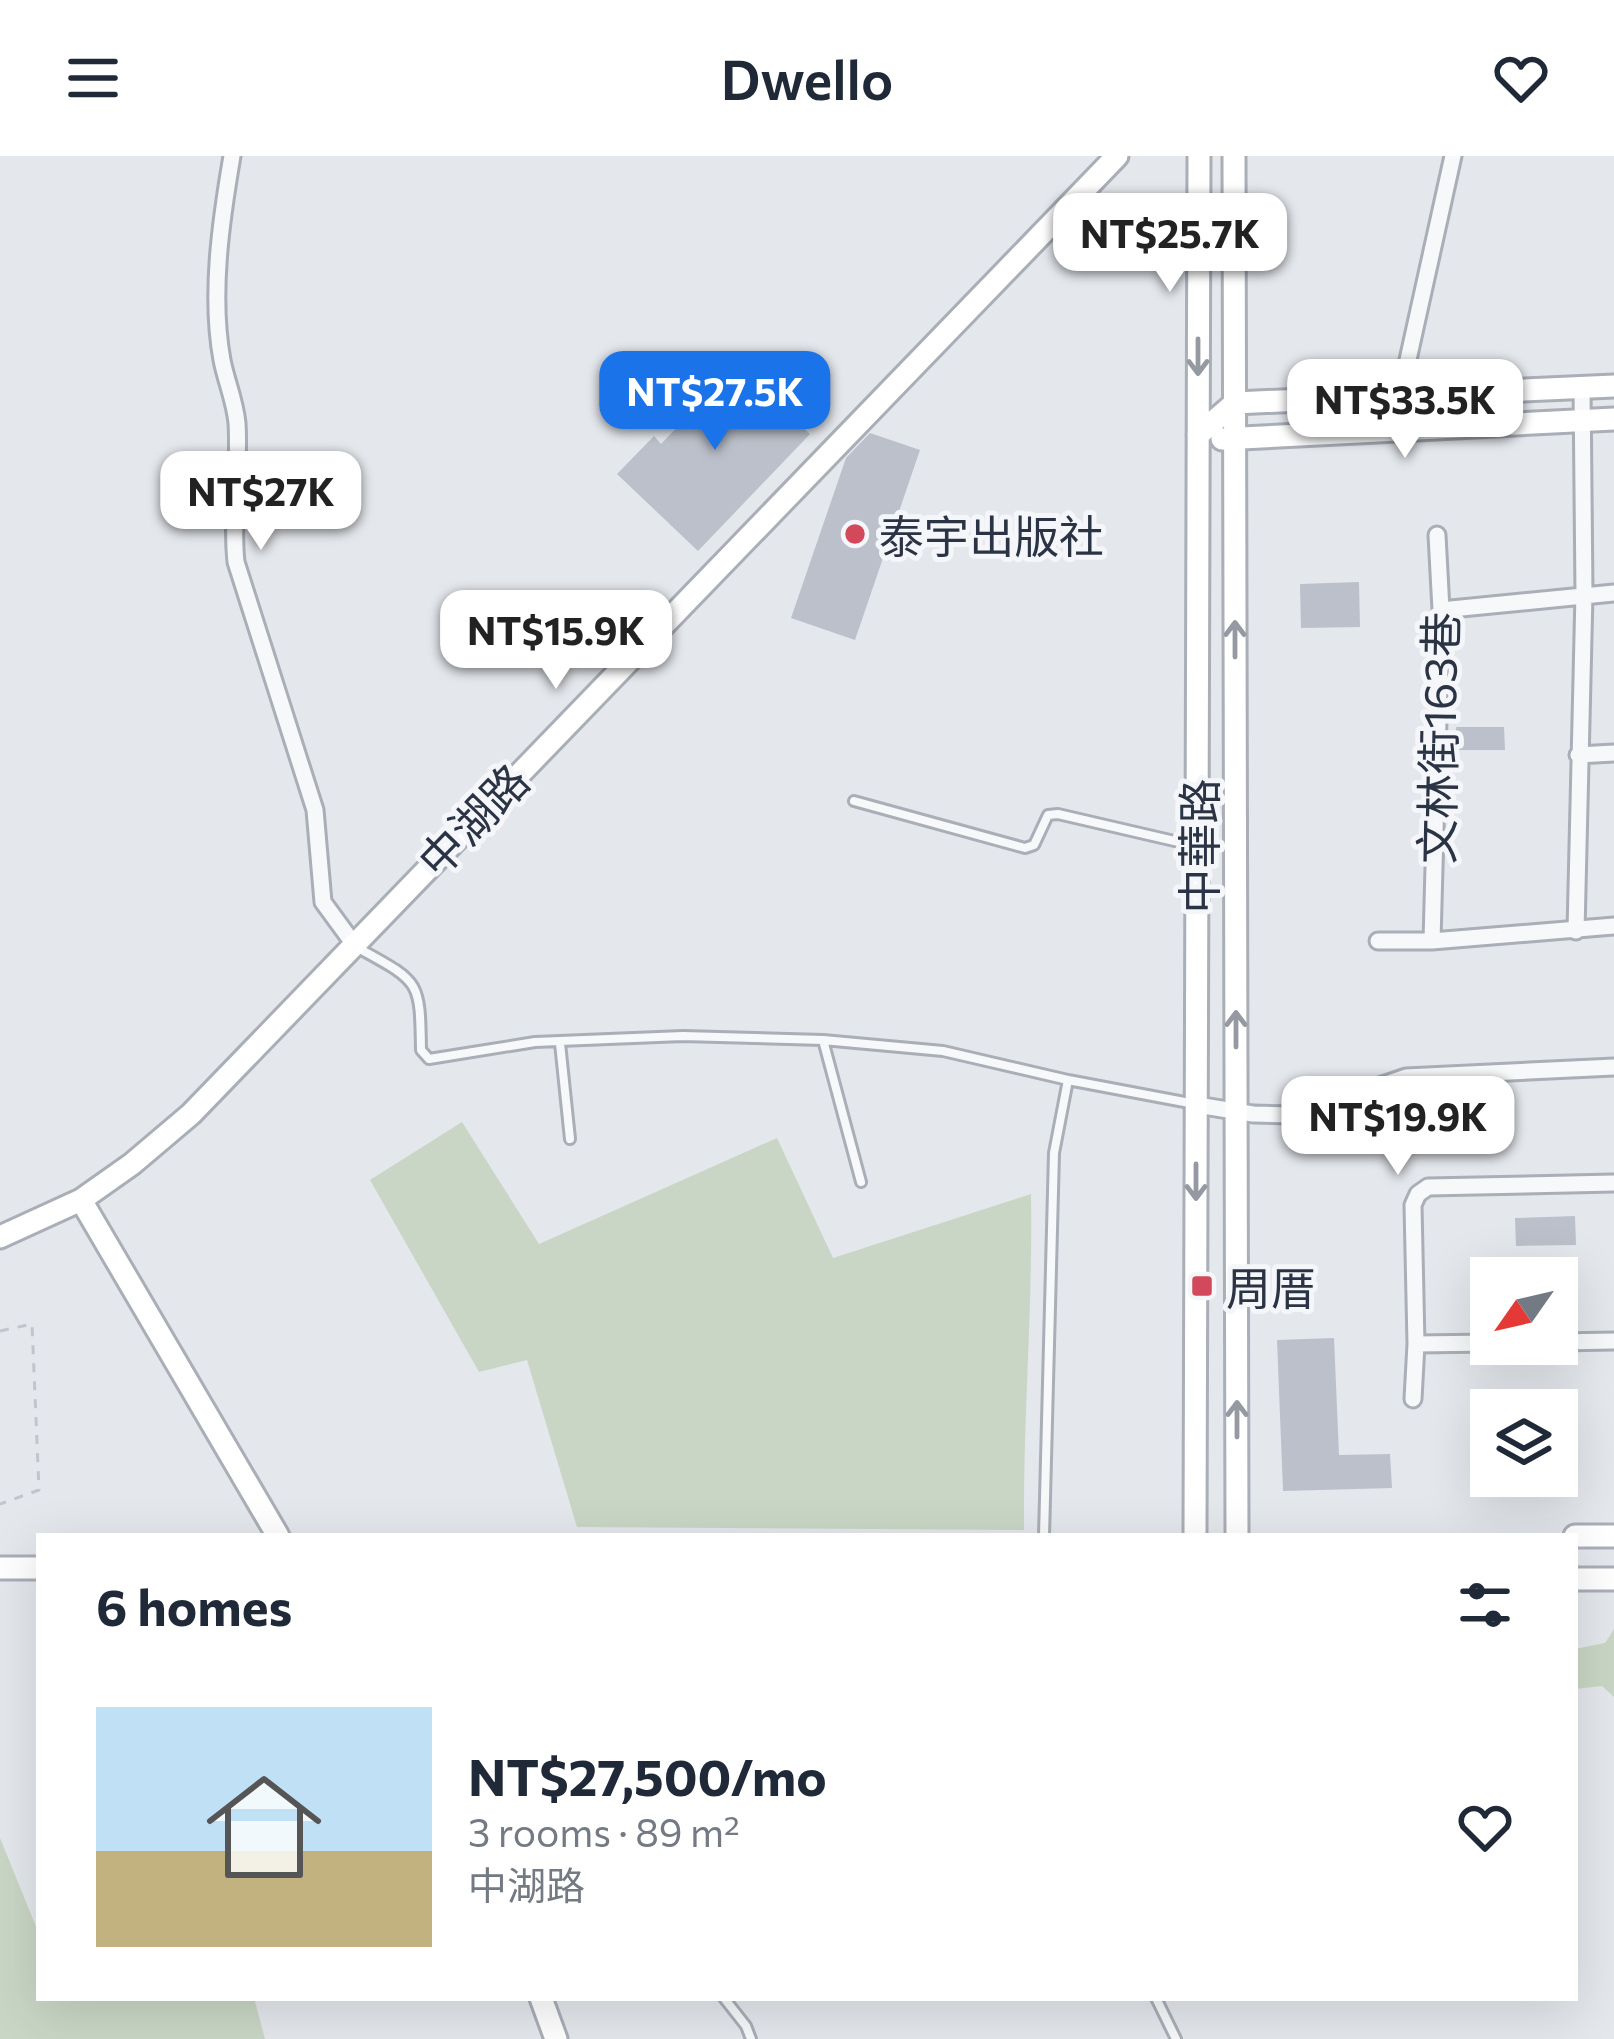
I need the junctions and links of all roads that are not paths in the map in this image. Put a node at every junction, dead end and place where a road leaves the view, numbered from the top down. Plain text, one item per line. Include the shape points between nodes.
1 (232, 156) edge
2 (1117, 156) edge
3 (1199, 156) edge
4 (1234, 156) edge
5 (1454, 156) edge
6 (1614, 386) edge
7 (1582, 387) junction
8 (1400, 396) junction
9 (1234, 404) junction
10 (1614, 419) edge
11 (1583, 422) junction
12 (1198, 435) junction
13 (1235, 442) junction
14 (1437, 535) dead end
15 (1614, 592) edge
16 (1584, 595) junction
17 (1441, 610) junction
18 (1614, 753) edge
19 (1578, 755) junction
20 (854, 801) dead end
21 (1197, 846) junction
22 (1614, 926) edge
23 (1576, 932) junction
24 (1378, 941) dead end
25 (1432, 941) junction
26 (352, 943) junction
27 (823, 1040) junction
28 (560, 1043) junction
29 (1614, 1067) edge
30 (1067, 1080) junction
31 (1197, 1105) junction
32 (1236, 1110) junction
33 (570, 1139) dead end
34 (861, 1182) dead end
35 (1614, 1183) edge
36 (82, 1200) junction
37 (0, 1237) edge
38 (1614, 1341) edge
39 (1578, 1342) edge
40 (1470, 1343) edge
41 (1416, 1344) junction
42 (1413, 1399) dead end
43 (276, 1533) edge
44 (1044, 1533) edge
45 (1195, 1533) edge
46 (1238, 1533) edge
47 (1578, 1536) edge
48 (1614, 1536) edge
49 (0, 1568) edge
50 (36, 1568) edge
51 (1578, 1579) edge
52 (1614, 1579) edge
53 (543, 2001) edge
54 (726, 2001) edge
55 (1157, 2001) edge
56 (556, 2039) edge
57 (751, 2039) edge
58 (1176, 2039) edge

1 - 26 street via 219,325 237,416 236,562 315,810 323,902
2 - 26 street, 中湖路
3 -> 12 street, 中華路
4 - 9 street, 中華路
5 - 8 street
6 - 7 street
7 - 8 street
7 - 11 street
8 - 9 street
9 - 12 street
9 - 13 street, 中華路
10 - 11 street
11 - 13 street
11 - 16 street
12 - 13 street
12 - 21 street, 中華路
32 -> 13 street, 中華路
14 - 17 street, 文林街163巷
15 - 16 street
16 - 17 street
16 - 19 street
17 - 25 street, 文林街163巷
18 - 19 street
19 - 23 street
20 - 21 lane via 1025,848 1048,815 1058,814
21 - 31 street, 中華路
22 - 23 street
23 - 25 street
24 - 25 street
26 - 28 lane via 415,988 421,1050 429,1059
26 - 36 street, 中湖路 via 191,1114
27 - 28 lane
27 - 30 lane via 943,1052
27 - 34 lane
28 - 33 lane
29 - 32 street via 1406,1077 1294,1115
30 - 31 lane
30 - 44 lane via 1054,1153
31 - 32 street
31 -> 45 street, 中華路
46 -> 32 street, 中華路
35 - 41 street via 1428,1187 1418,1194
36 - 37 street, 中湖路
36 - 43 street
38 - 39 street
40 - 41 street
41 - 42 street
47 - 48 street
49 - 50 street
51 - 52 street
53 - 56 street
54 - 57 lane
55 - 58 lane

